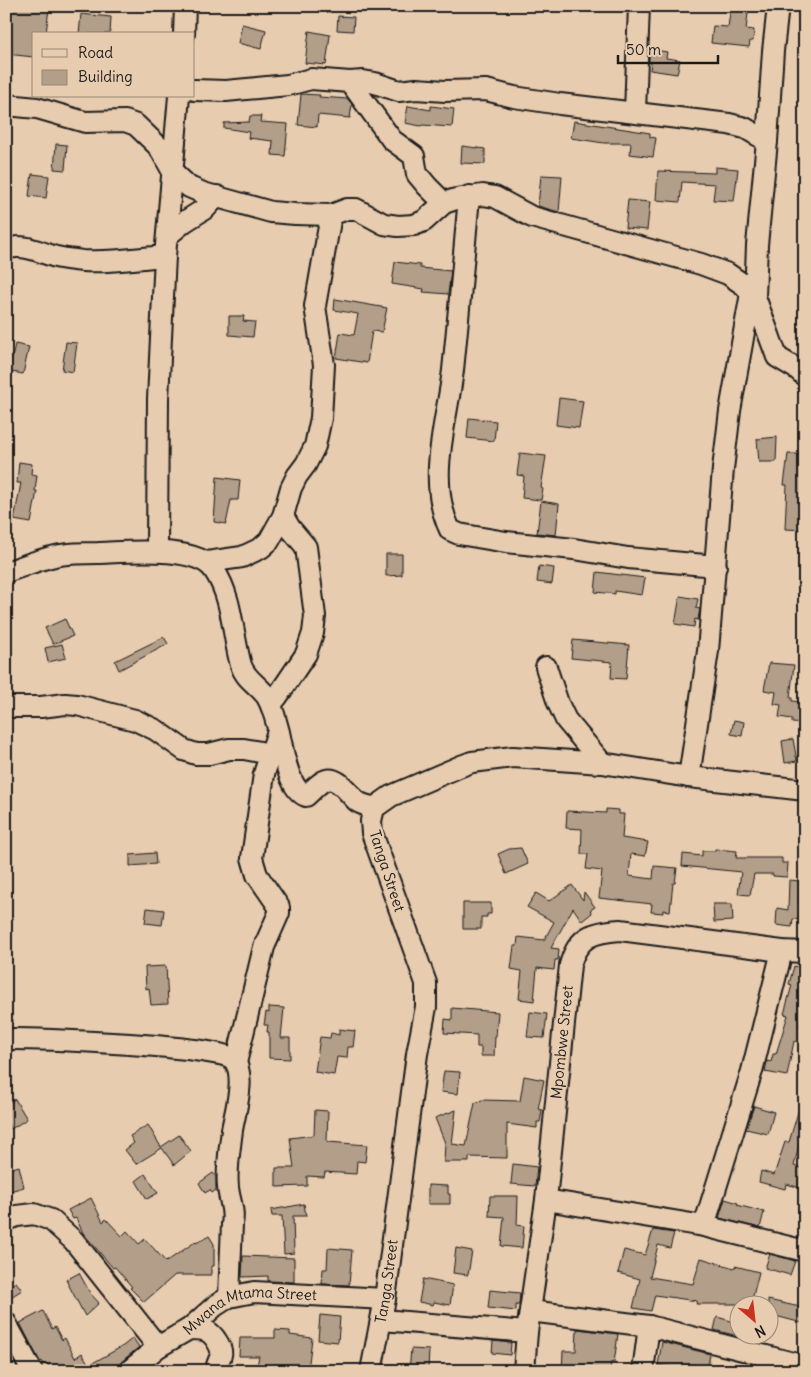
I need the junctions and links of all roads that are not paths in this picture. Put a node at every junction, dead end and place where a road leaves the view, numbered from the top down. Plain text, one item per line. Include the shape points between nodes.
1 (185, 6) edge
2 (639, 6) edge
3 (775, 9) edge
4 (184, 32) edge
5 (350, 82) junction
6 (195, 90) edge
7 (179, 98) edge
8 (6, 105) edge
9 (635, 112) junction
10 (767, 141) junction
11 (174, 172) junction
12 (217, 196) junction
13 (469, 196) junction
14 (444, 203) junction
15 (331, 215) junction
16 (166, 246) junction
17 (6, 249) edge
18 (753, 295) junction
19 (805, 376) edge
20 (283, 516) junction
21 (157, 550) junction
22 (207, 562) junction
23 (716, 566) junction
24 (6, 572) edge
25 (546, 667) dead end
26 (271, 704) junction
27 (6, 707) edge
28 (278, 731) junction
29 (271, 754) junction
30 (602, 763) junction
31 (689, 777) junction
32 (805, 790) edge
33 (374, 808) junction
34 (782, 951) junction
35 (805, 952) edge
36 (6, 1039) edge
37 (236, 1063) junction
38 (546, 1200) junction
39 (6, 1220) edge
40 (704, 1226) junction
41 (805, 1251) edge
42 (229, 1297) junction
43 (385, 1299) junction
44 (530, 1311) junction
45 (382, 1320) junction
46 (6, 1323) edge
47 (649, 1326) junction
48 (189, 1329) junction
49 (527, 1332) junction
50 (158, 1347) junction
51 (780, 1366) edge
52 (805, 1366) edge
53 (32, 1371) edge
54 (129, 1371) edge
55 (216, 1371) edge
56 (371, 1371) edge
57 (524, 1371) edge
58 (642, 1371) edge

1 - 4 street
2 - 9 street
3 - 10 street
5 - 6 street via 311,79 288,85
5 - 9 street via 375,83 399,91 486,90 560,104
5 - 14 street via 392,140 414,156 417,174
7 - 11 street
8 - 11 street via 37,108 85,122 114,120 131,123 154,141
9 - 10 street via 729,124 745,128
10 - 18 street
11 - 12 street via 189,187
11 - 16 street
12 - 15 street via 271,212
12 - 16 street via 206,208 184,222
13 - 14 street
13 - 18 street via 495,196 532,217 701,264 728,274
13 - 23 street via 439,468 443,516 450,530 497,540 628,558
14 - 15 street via 424,221 414,225 384,224 356,209
15 - 20 street via 315,306 324,365 321,418 315,446 291,488
16 - 17 street via 118,261 59,258 25,247
16 - 21 street via 158,399
18 - 19 street via 777,357
18 - 23 street via 729,421
20 - 22 street via 261,548 242,557
20 - 26 street via 306,547 315,616 306,654
21 - 22 street
21 - 24 street via 61,554
22 - 26 street via 224,594 242,666 247,677 260,687
23 - 31 street via 708,651
25 - 30 street via 566,720
26 - 28 street
27 - 29 street via 77,705 134,720 196,754 244,748
28 - 29 street
28 - 33 street via 286,762 300,793 306,796 322,782 334,781 361,804
29 - 37 street via 264,774 252,858 257,875 280,910 264,947
30 - 31 street, Tanga Street
30 - 33 street, Tanga Street via 513,757 472,762 391,796
31 - 32 street, Tanga Street
33 - 43 street, Tanga Street via 372,833 426,983 426,1007 416,1054
34 - 35 street, Mpombwe Street
34 - 38 street, Mpombwe Street via 620,930 598,932 583,940 574,951 570,965
34 - 40 street via 752,1071
36 - 37 street via 132,1044 210,1052 230,1056
37 - 42 street via 238,1094 228,1187 233,1217
38 - 40 street
38 - 44 street, Mpombwe Street
39 - 50 street via 34,1214 51,1220 74,1241
40 - 41 street
42 - 43 street, Mwana Mtama Street via 254,1292
42 - 48 street, Mwana Mtama Street
43 - 45 street, Tanga Street
44 - 47 street
44 - 49 street, Mpombwe Street
45 - 49 street
45 - 56 street, Tanga Street
46 - 53 street
47 - 51 street
47 - 58 street
48 - 50 street, Mwana Mtama Street
48 - 55 street via 211,1333 221,1350
49 - 57 street, Mpombwe Street
50 - 54 street, Mwana Mtama Street
51 - 52 street

